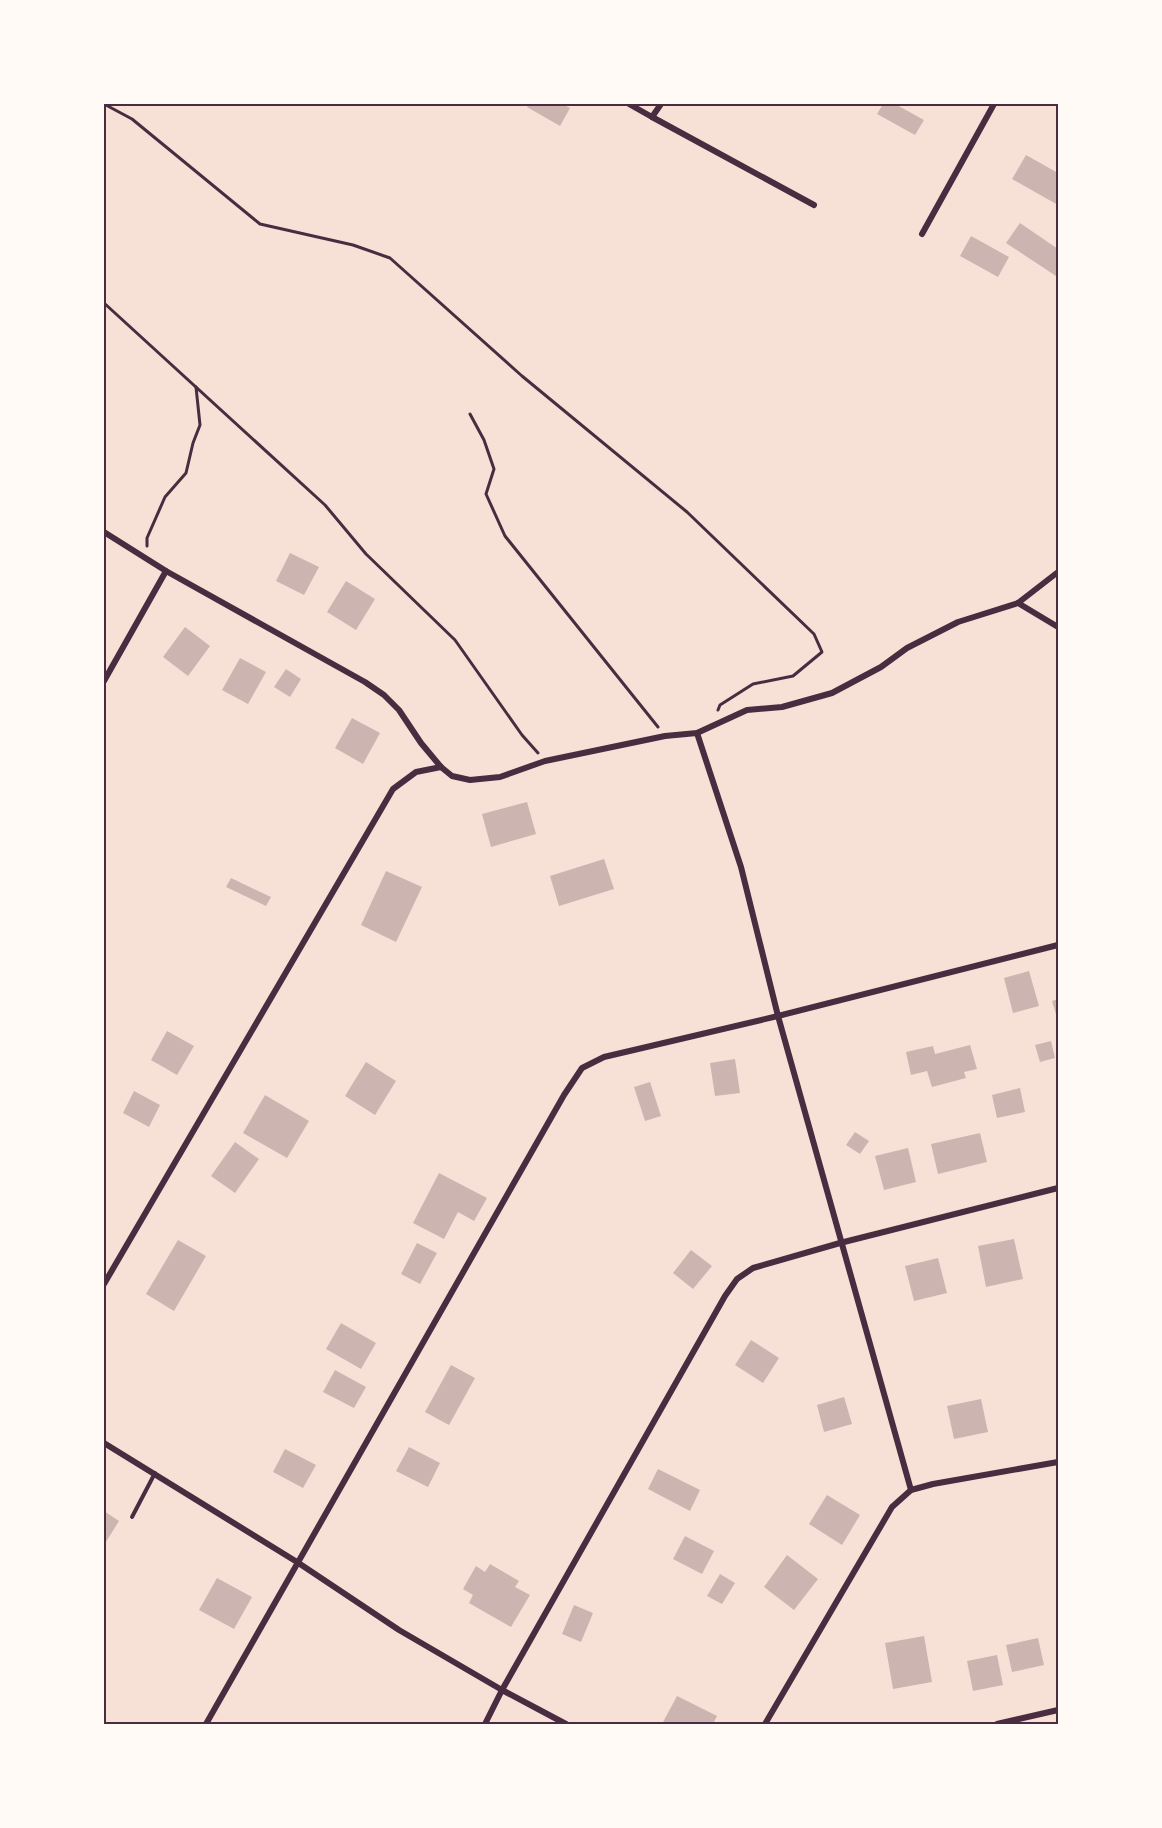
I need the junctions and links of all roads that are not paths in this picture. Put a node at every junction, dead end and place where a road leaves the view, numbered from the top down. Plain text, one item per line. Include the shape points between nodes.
1 (628, 104) edge
2 (661, 104) edge
3 (994, 104) edge
4 (652, 117) junction
5 (814, 205) dead end
6 (922, 234) dead end
7 (104, 532) edge
8 (166, 571) junction
9 (1059, 572) edge
10 (1018, 603) junction
11 (1059, 627) edge
12 (104, 681) edge
13 (697, 733) junction
14 (441, 767) junction
15 (1059, 945) edge
16 (778, 1016) junction
17 (1059, 1188) edge
18 (840, 1243) junction
19 (104, 1284) edge
20 (104, 1443) edge
21 (1059, 1462) edge
22 (155, 1473) junction
23 (910, 1490) junction
24 (132, 1517) dead end
25 (297, 1562) junction
26 (502, 1690) junction
27 (1059, 1710) edge
28 (206, 1725) edge
29 (485, 1725) edge
30 (566, 1725) edge
31 (765, 1725) edge
32 (997, 1725) edge

1 - 4 street
2 - 4 street
3 - 6 street
4 - 5 street
7 - 8 street
8 - 12 street
8 - 14 street via 384,695
9 - 10 street
10 - 11 street
10 - 13 street via 958,622 832,693 782,707 747,710
13 - 14 street via 545,761 500,777 470,780 452,776
13 - 16 street via 741,867
14 - 19 street via 416,772 393,789
15 - 16 street
16 - 18 street
16 - 25 street via 604,1057 582,1068
17 - 18 street
18 - 23 street
18 - 26 street via 753,1268 737,1279
20 - 22 street
21 - 23 street
22 - 24 lane
22 - 25 street
23 - 31 street via 892,1507
25 - 26 street via 399,1630
25 - 28 street
26 - 29 street
26 - 30 street
27 - 32 street

